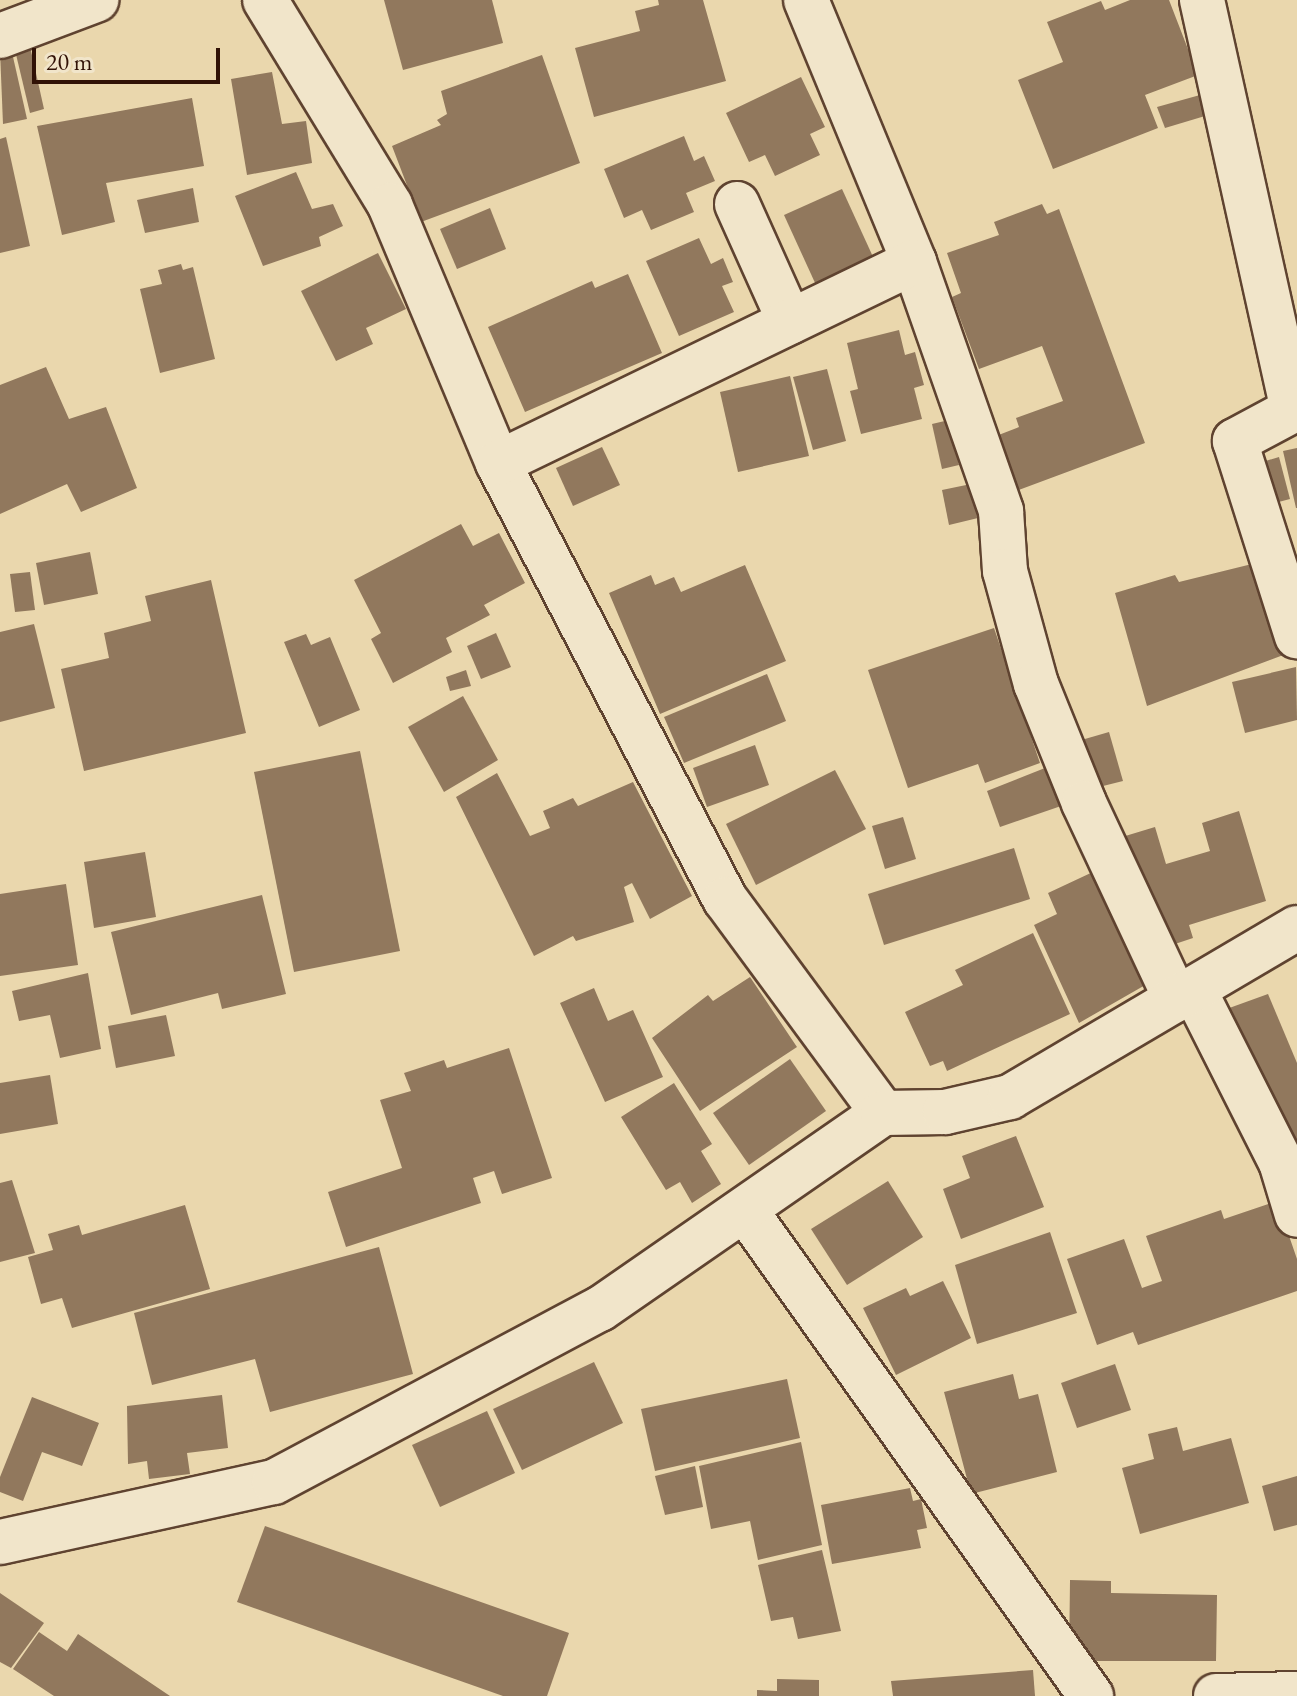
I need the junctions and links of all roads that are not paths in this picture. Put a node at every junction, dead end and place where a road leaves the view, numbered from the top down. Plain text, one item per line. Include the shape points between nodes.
1 (265, 0) edge
2 (806, 0) edge
3 (1202, 0) edge
4 (71, 4) edge
5 (0, 36) edge
6 (737, 204) dead end
7 (914, 262) junction
8 (790, 322) junction
9 (498, 463) junction
10 (1297, 636) edge
11 (1297, 928) edge
12 (1185, 994) junction
13 (883, 1113) junction
14 (745, 1210) junction
15 (1297, 1215) edge
16 (0, 1542) edge
17 (1297, 1694) edge
18 (1091, 1696) edge
19 (1216, 1696) edge

1 - 9 street via 390,205
2 - 7 street
3 - 10 street via 1293,410 1235,441
4 - 5 street
6 - 8 street
7 - 8 street
7 - 12 street via 1001,511 1005,571 1036,684 1084,803
8 - 9 street
9 - 13 street via 725,899
11 - 12 street
12 - 13 street via 1010,1097 945,1112
12 - 15 street via 1281,1162
13 - 14 street
14 - 16 street via 600,1309 274,1482
14 - 18 street
17 - 19 street

